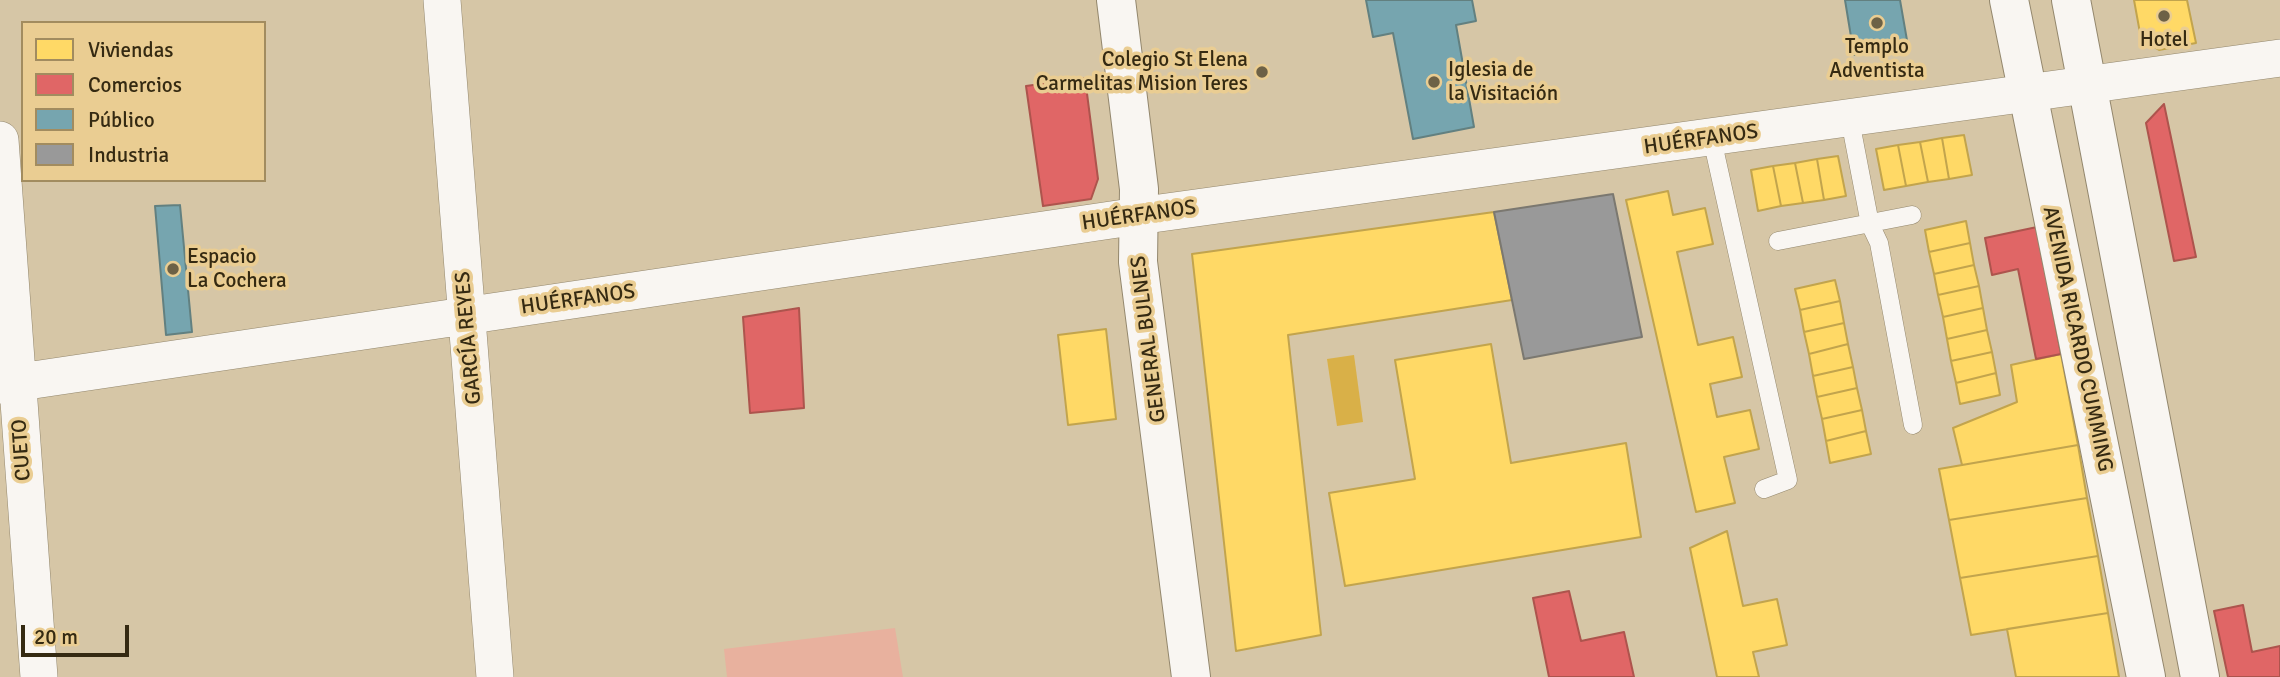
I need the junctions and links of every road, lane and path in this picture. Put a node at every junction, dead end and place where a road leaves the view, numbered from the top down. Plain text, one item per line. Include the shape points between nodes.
1 (442, 0) edge
2 (1116, 0) edge
3 (2008, 0) edge
4 (2071, 0) edge
5 (2280, 58) edge
6 (2088, 86) junction
7 (2026, 94) junction
8 (1850, 120) junction
9 (1712, 139) junction
10 (0, 140) edge
11 (1912, 215) dead end
12 (1138, 216) junction
13 (1870, 224) junction
14 (1777, 241) dead end
15 (468, 316) junction
16 (8, 383) edge
17 (1913, 425) dead end
18 (1764, 489) dead end
19 (39, 677) edge
20 (495, 677) edge
21 (1191, 677) edge
22 (2146, 677) edge
23 (2200, 677) edge

1 - 15 street, GARCÍA REYES
2 - 12 main road, GENERAL BULNES via 1139,188
3 - 7 main road, AVENIDA RICARDO CUMMING
4 - 6 main road
5 - 6 street, HUÉRFANOS
6 - 7 street, HUÉRFANOS
6 - 23 main road
7 - 8 street, HUÉRFANOS
7 - 22 main road, AVENIDA RICARDO CUMMING
8 - 9 street, HUÉRFANOS
8 - 13 lane
9 - 12 street, HUÉRFANOS
9 - 18 lane via 1788,480
10 - 16 street, CUETO
11 - 13 lane
12 - 15 street, HUÉRFANOS
12 - 21 main road, GENERAL BULNES via 1138,262
13 - 14 lane
13 - 17 lane via 1879,243
15 - 16 street, HUÉRFANOS
15 - 20 street, GARCÍA REYES
16 - 19 street, CUETO

